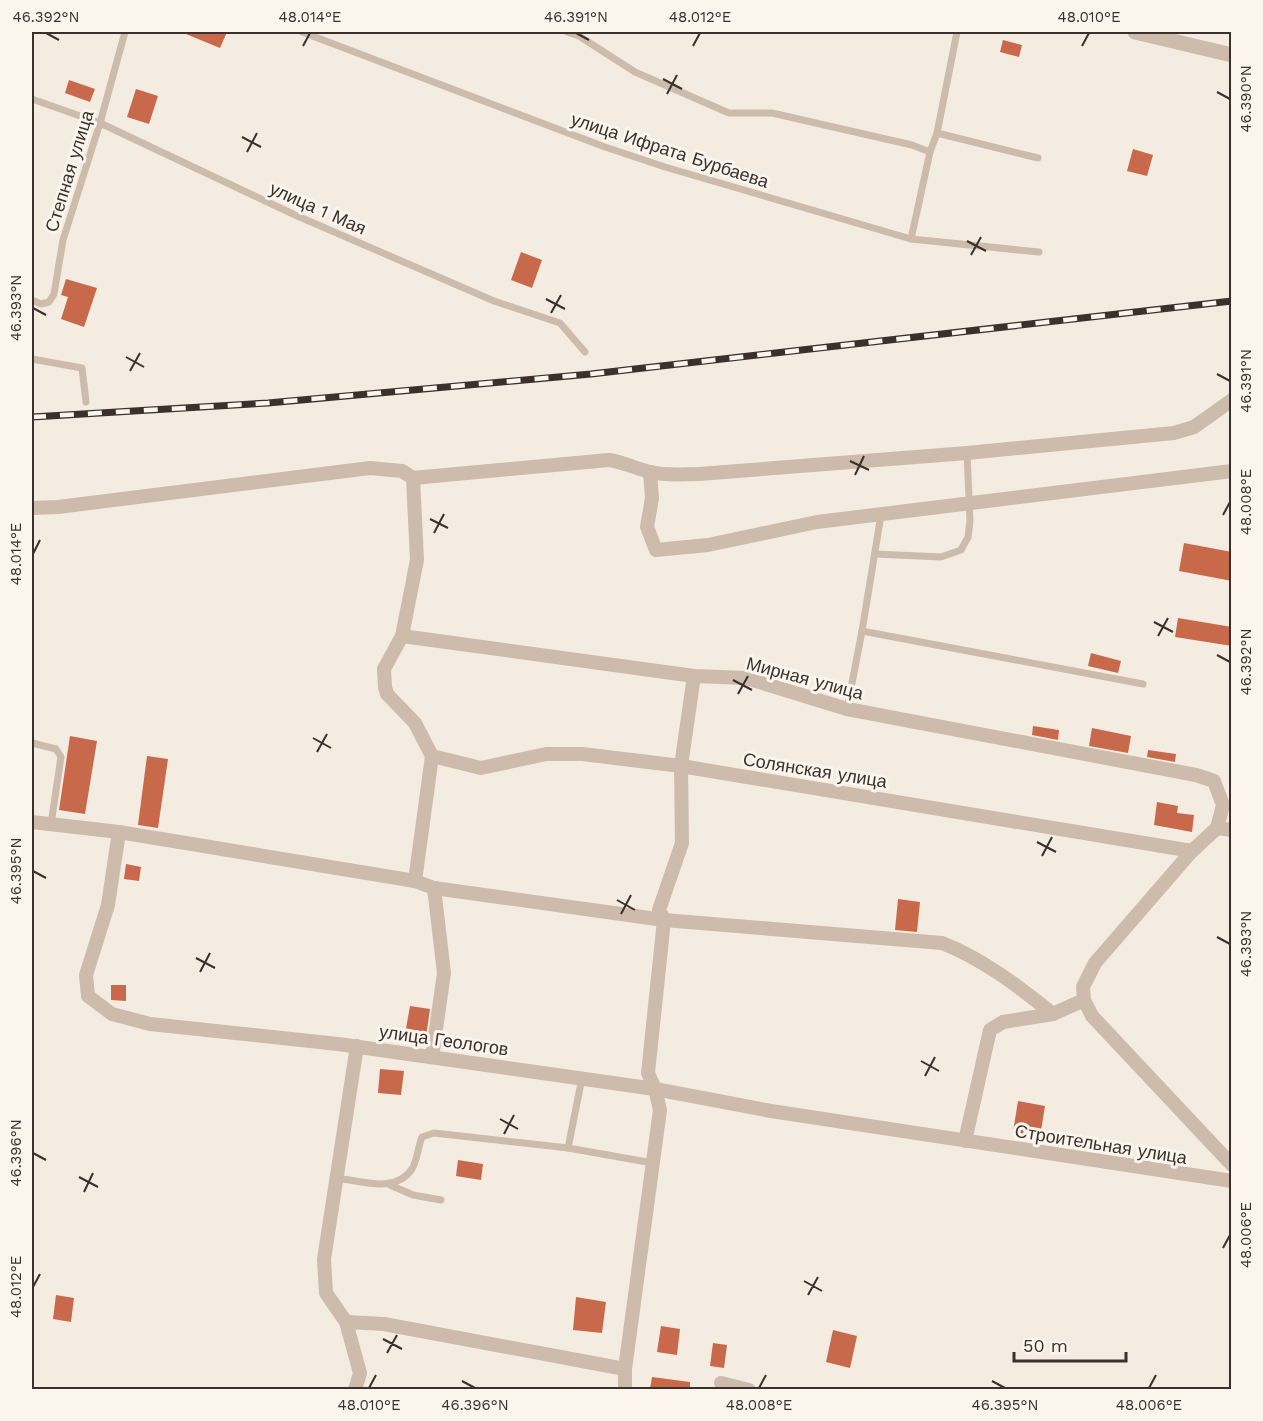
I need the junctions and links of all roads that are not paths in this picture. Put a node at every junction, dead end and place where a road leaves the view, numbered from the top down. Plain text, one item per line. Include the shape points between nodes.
1 (125, 32) edge
2 (302, 32) edge
3 (567, 32) edge
4 (957, 32) edge
5 (1135, 32) edge
6 (1232, 55) edge
7 (32, 99) edge
8 (100, 123) junction
9 (937, 133) junction
10 (930, 152) junction
11 (1038, 158) dead end
12 (910, 239) junction
13 (1039, 252) dead end
14 (32, 300) edge
15 (585, 352) dead end
16 (32, 359) edge
17 (1232, 400) edge
18 (86, 402) dead end
19 (967, 453) junction
20 (1232, 471) edge
21 (650, 472) junction
22 (412, 478) junction
23 (969, 502) junction
24 (32, 508) edge
25 (881, 515) junction
26 (875, 554) junction
27 (862, 631) junction
28 (402, 636) junction
29 (694, 676) junction
30 (1143, 684) dead end
31 (847, 709) junction
32 (32, 743) edge
33 (432, 756) junction
34 (681, 766) junction
35 (32, 822) edge
36 (51, 824) junction
37 (1217, 828) junction
38 (1232, 830) edge
39 (119, 832) junction
40 (1192, 851) junction
41 (415, 881) junction
42 (434, 888) junction
43 (664, 920) junction
44 (1084, 1000) junction
45 (1053, 1014) junction
46 (357, 1046) junction
47 (432, 1057) junction
48 (582, 1078) junction
49 (655, 1089) junction
50 (965, 1141) junction
51 (568, 1148) junction
52 (653, 1163) junction
53 (1232, 1165) edge
54 (337, 1178) junction
55 (1232, 1181) edge
56 (390, 1185) junction
57 (441, 1200) dead end
58 (346, 1322) junction
59 (625, 1369) junction
60 (721, 1383) dead end
61 (355, 1389) edge
62 (625, 1389) edge
63 (749, 1389) edge

1 - 8 lane, Степная улица
2 - 12 lane, улица Ифрата Бурбаева via 605,147
3 - 10 lane via 635,72 729,113 772,113
4 - 9 lane
5 - 6 street
7 - 8 lane, улица 1 Мая
8 - 14 lane, Степная улица via 63,240 54,294 49,302
8 - 15 lane, улица 1 Мая via 295,215 494,301 560,323
9 - 10 lane
9 - 11 lane
10 - 12 lane
12 - 13 lane, улица Ифрата Бурбаева
16 - 18 lane via 82,368
17 - 19 street via 1194,427 1174,434
19 - 21 street via 699,474
19 - 23 lane
20 - 23 street
21 - 22 street via 609,460
21 - 25 street via 652,498 647,527 656,550 708,545 817,522
22 - 24 street via 402,471 370,468
22 - 28 street via 417,560
23 - 25 street
23 - 26 lane via 968,537 961,550 941,557
25 - 26 lane
26 - 27 lane
27 - 30 lane
27 - 31 lane
28 - 29 street, Мирная улица
28 - 33 street via 384,669 385,687 393,701 416,723
29 - 31 street, Мирная улица via 746,678
29 - 34 street
31 - 37 street, Мирная улица via 1196,774 1214,781 1223,805
32 - 36 lane via 56,749 61,757
33 - 34 street, Солянская улица via 481,768 546,754 582,754
33 - 41 street
34 - 40 street, Солянская улица
34 - 43 street via 682,843 659,910
35 - 36 street
36 - 39 street
37 - 38 street
37 - 40 street
39 - 41 street
39 - 46 street, улица Геологов via 108,905 86,975 88,996 112,1014 150,1024
40 - 44 street via 1095,963 1083,987
41 - 42 street
42 - 43 street
42 - 47 street via 444,973
43 - 45 street via 942,943 968,953
43 - 49 street via 648,1073
44 - 45 street
44 - 53 street via 1092,1016
45 - 50 street via 1003,1022 990,1030
46 - 47 street, улица Геологов
46 - 54 street
47 - 48 street, улица Геологов
48 - 49 street, улица Геологов
48 - 51 lane
49 - 50 street, улица Геологов
49 - 52 street via 660,1110
50 - 55 street, Строительная улица
51 - 52 lane
51 - 56 lane via 434,1133 422,1137 413,1167 404,1178
52 - 59 street
54 - 56 lane
54 - 58 street via 324,1259 326,1293
56 - 57 lane via 413,1196
58 - 59 street via 384,1324
58 - 61 street via 360,1373
59 - 62 street
60 - 63 street

